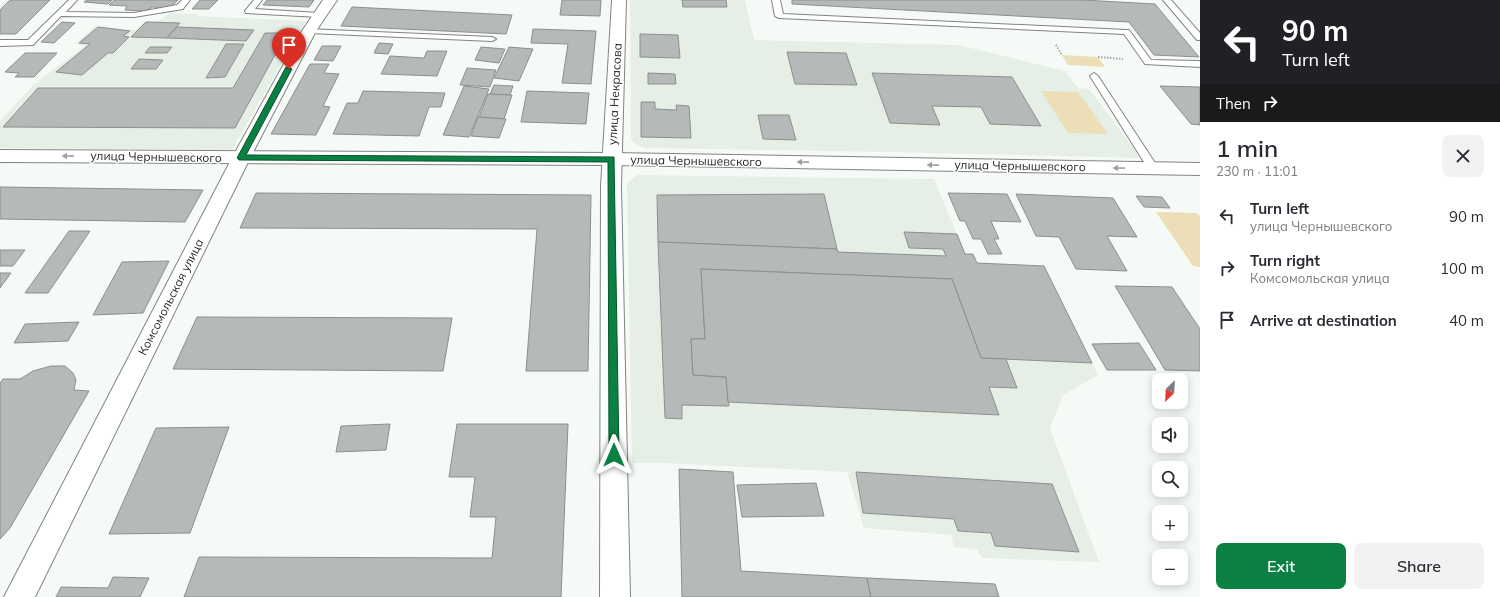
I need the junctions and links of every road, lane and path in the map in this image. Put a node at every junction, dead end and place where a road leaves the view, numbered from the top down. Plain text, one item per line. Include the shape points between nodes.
1 (73, 0) edge
2 (186, 0) edge
3 (258, 0) edge
4 (330, 0) edge
5 (619, 0) edge
6 (776, 0) edge
7 (1167, 0) edge
8 (59, 14) junction
9 (319, 15) junction
10 (1040, 17) dead end
11 (1046, 28) junction
12 (309, 31) junction
13 (1200, 38) edge
14 (492, 39) dead end
15 (0, 43) edge
16 (1200, 64) edge
17 (1094, 76) dead end
18 (0, 156) edge
19 (241, 158) junction
20 (611, 159) junction
21 (1153, 168) junction
22 (1200, 169) edge
23 (19, 597) edge
24 (616, 597) edge

1 - 8 lane
2 - 8 lane via 180,7 134,15
3 - 9 lane via 249,11
4 - 9 street, Комсомольская улица
5 - 20 street, улица Некрасова
6 - 11 lane via 779,16
7 - 13 lane
8 - 15 lane via 30,43
9 - 12 street, Комсомольская улица
10 - 11 lane
11 - 16 lane via 1126,32 1148,62
12 - 14 lane
12 - 19 street, Комсомольская улица
17 - 21 lane
19 -> 18 street, улица Чернышевского
19 - 20 street, улица Чернышевского
19 - 23 street, Комсомольская улица
21 -> 20 street, улица Чернышевского
20 - 24 street, улица Некрасова
21 - 22 street, улица Чернышевского

